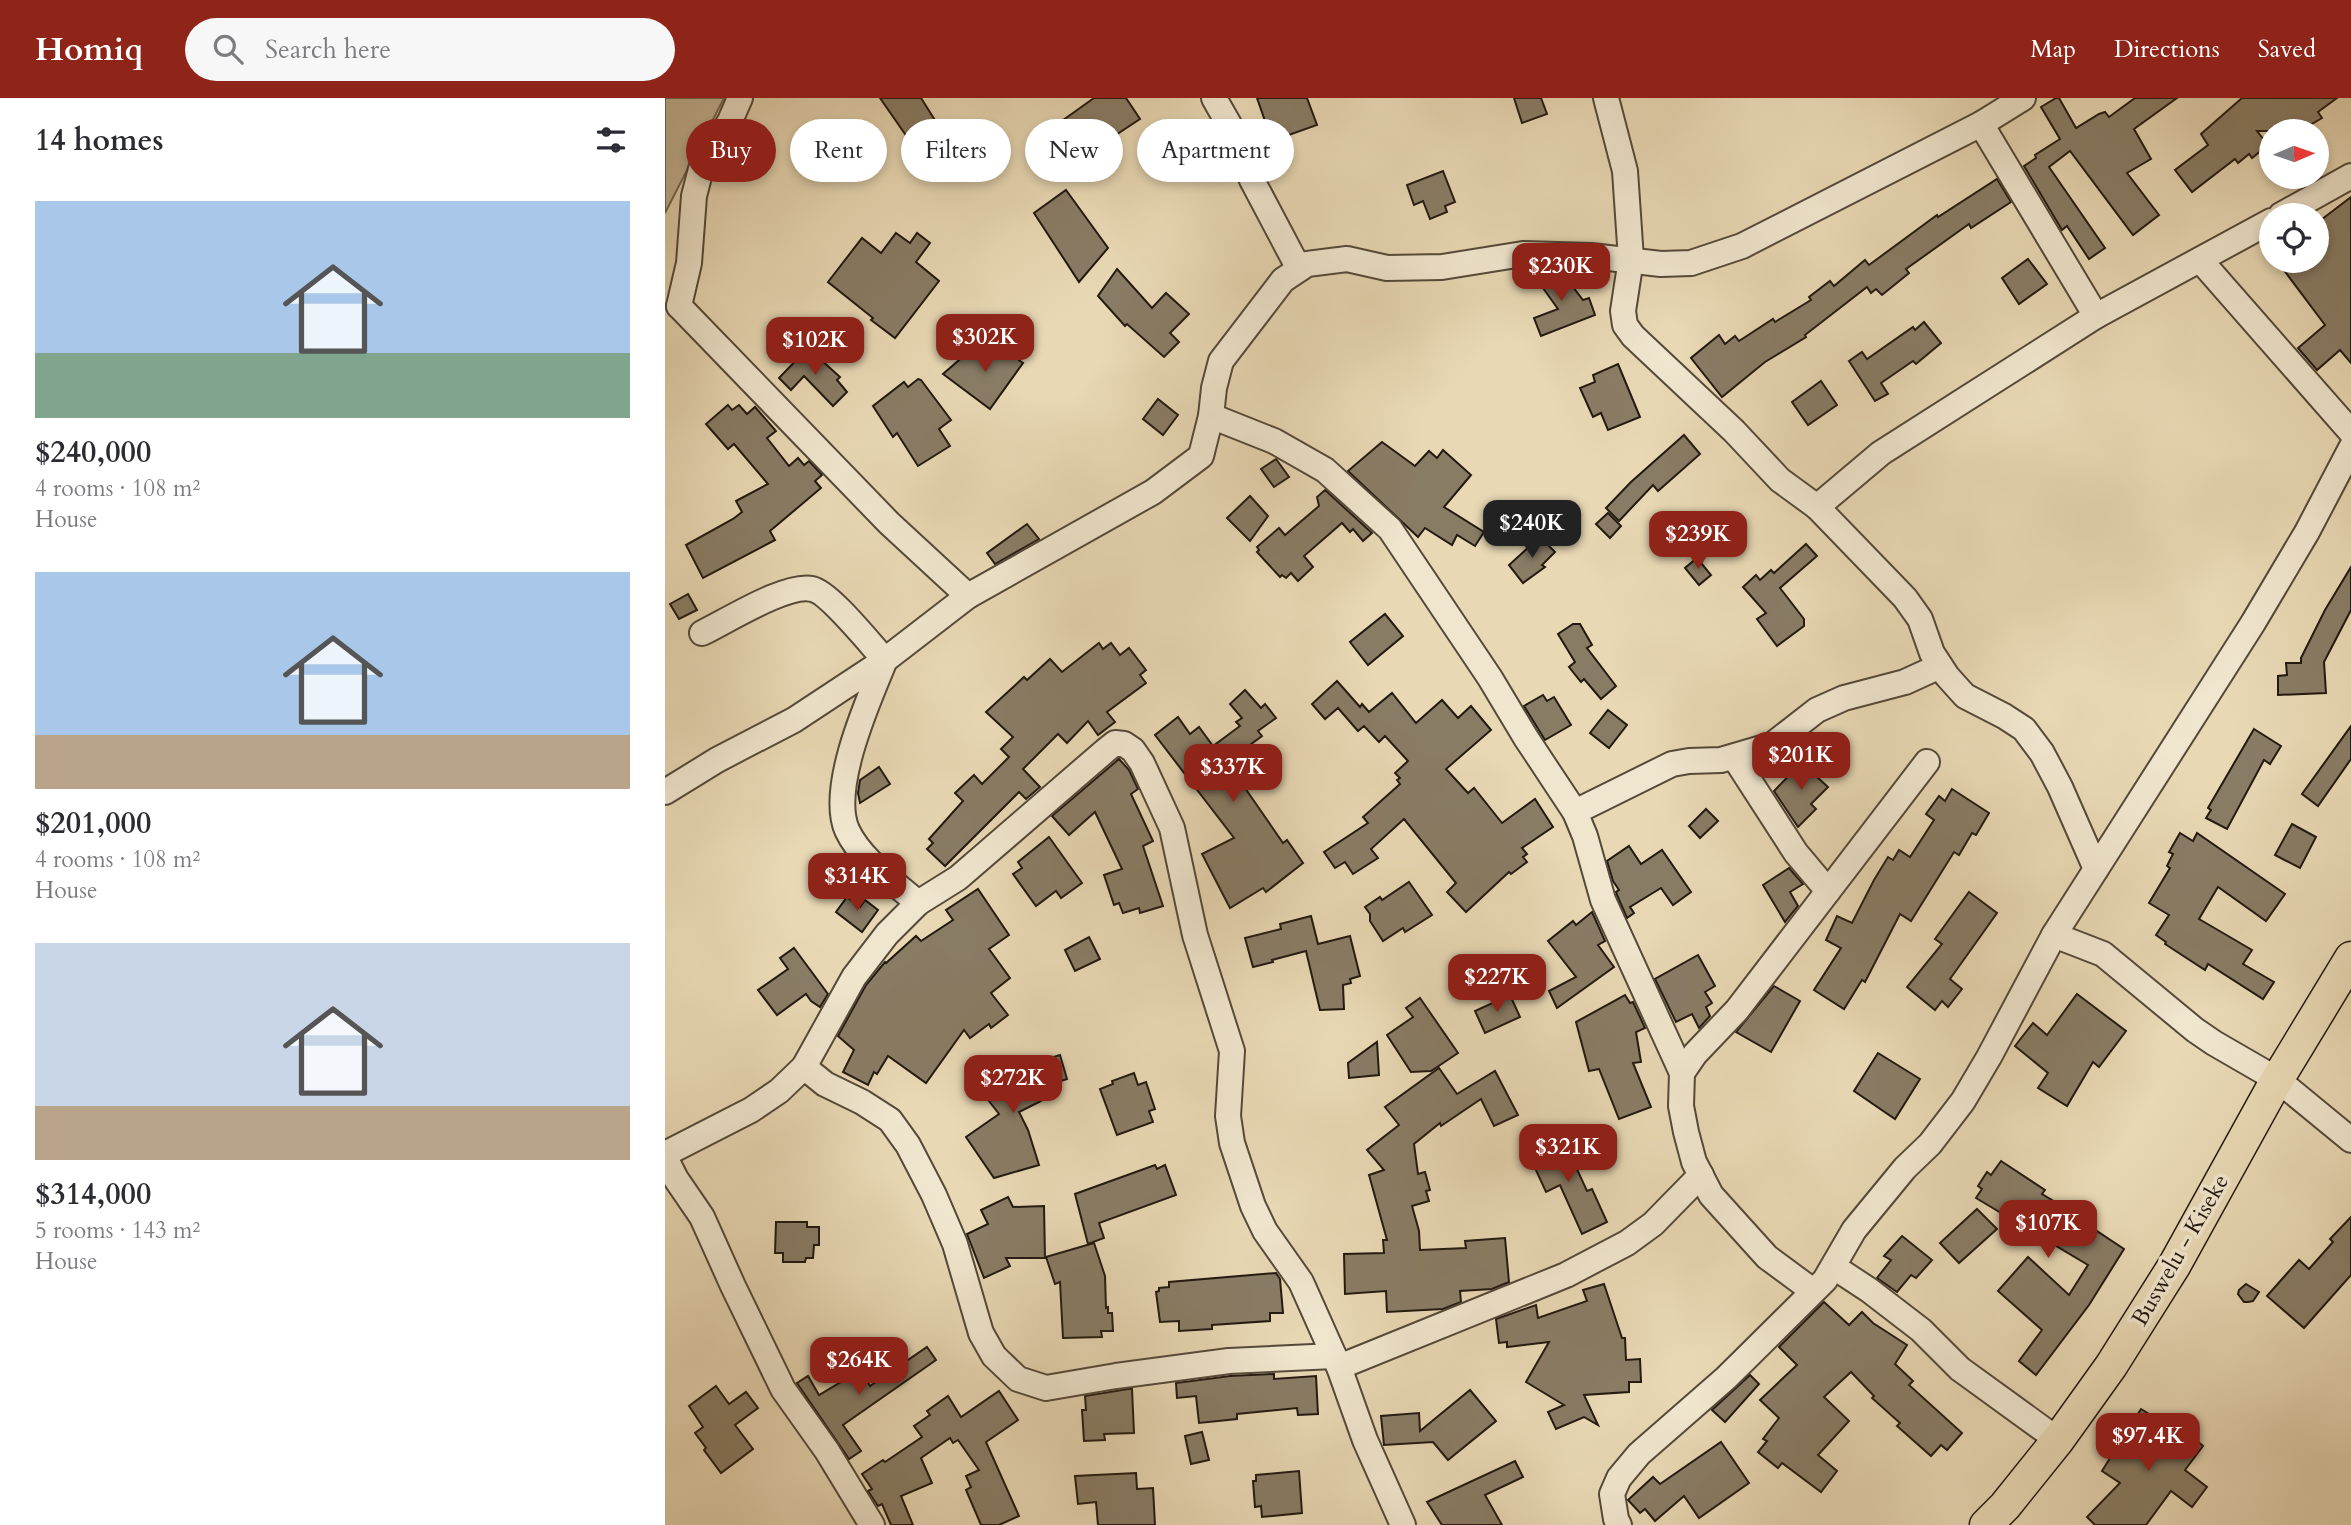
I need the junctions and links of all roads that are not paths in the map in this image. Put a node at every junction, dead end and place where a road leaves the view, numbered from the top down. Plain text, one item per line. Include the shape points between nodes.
1 (740, 98) edge
2 (1214, 98) edge
3 (1606, 98) edge
4 (2023, 98) edge
5 (1981, 124) junction
6 (2351, 176) edge
7 (2303, 203) edge
8 (2259, 228) edge
9 (1631, 259) junction
10 (2201, 261) junction
11 (1299, 269) junction
12 (672, 307) edge
13 (2096, 316) junction
14 (1211, 416) junction
15 (2351, 432) edge
16 (2351, 447) edge
17 (1818, 507) junction
18 (968, 596) junction
19 (702, 633) dead end
20 (885, 660) junction
21 (1940, 666) junction
22 (1734, 757) junction
23 (1927, 762) dead end
24 (665, 792) edge
25 (1575, 812) junction
26 (2096, 869) junction
27 (1828, 891) junction
28 (918, 903) junction
29 (2054, 935) junction
30 (2351, 958) edge
31 (804, 1068) junction
32 (1682, 1073) junction
33 (2278, 1080) junction
34 (2351, 1140) edge
35 (665, 1155) edge
36 (1701, 1175) junction
37 (1834, 1267) junction
38 (1813, 1291) junction
39 (1336, 1362) junction
40 (2058, 1440) junction
41 (872, 1525) edge
42 (1403, 1525) edge
43 (1619, 1525) edge
44 (1986, 1525) edge

1 - 12 street via 701,169 694,196 689,263
2 - 11 street
3 - 9 street via 1625,171
4 - 5 street
5 - 9 street via 1742,246 1691,263
5 - 13 street
6 - 7 street
8 - 10 street
9 - 11 street via 1523,254 1442,267 1387,268 1347,259
9 - 17 street via 1623,311 1633,336 1780,480
10 - 13 street
10 - 15 street
11 - 14 street via 1283,280 1221,361
12 - 18 street
13 - 17 street via 1881,453
14 - 18 street via 1201,456 1153,492
14 - 25 street via 1274,441 1325,470 1390,529
16 - 26 street via 2253,623
17 - 21 street via 1905,598 1920,619
18 - 20 street
19 - 20 street via 793,588 814,589
20 - 24 street via 794,720
20 - 28 street via 861,719 841,800 847,829 863,854
21 - 22 street via 1905,682 1843,698 1817,710 1772,745
21 - 26 street via 1965,696 2024,729 2060,787
22 - 25 street via 1672,764
22 - 27 street via 1796,853
23 - 27 street
25 - 32 street via 1603,900
26 - 29 street
27 - 32 street
28 - 31 street via 854,977
28 - 39 street via 958,878 1115,743 1133,750 1172,828 1195,935 1232,1051 1228,1116 1232,1143 1253,1206 1301,1282
29 - 33 street via 2103,954 2195,1030
29 - 37 street via 1963,1101 1854,1230
30 - 33 main road, Buswelu - Kiseke
31 - 35 street via 751,1110
31 - 39 street via 890,1120 908,1145 955,1244 981,1334 994,1356 1018,1379 1046,1388 1229,1361
32 - 36 street via 1681,1106
33 - 34 street
33 - 40 main road, Buswelu - Kiseke via 2174,1266
35 - 41 street via 702,1217 783,1389
36 - 38 street via 1711,1195 1767,1257
36 - 39 street via 1653,1224 1566,1275
37 - 38 street
37 - 40 street via 1921,1331 1960,1370
38 - 43 street via 1619,1478 1612,1494
39 - 42 street
40 - 44 main road, Buswelu - Kiseke

